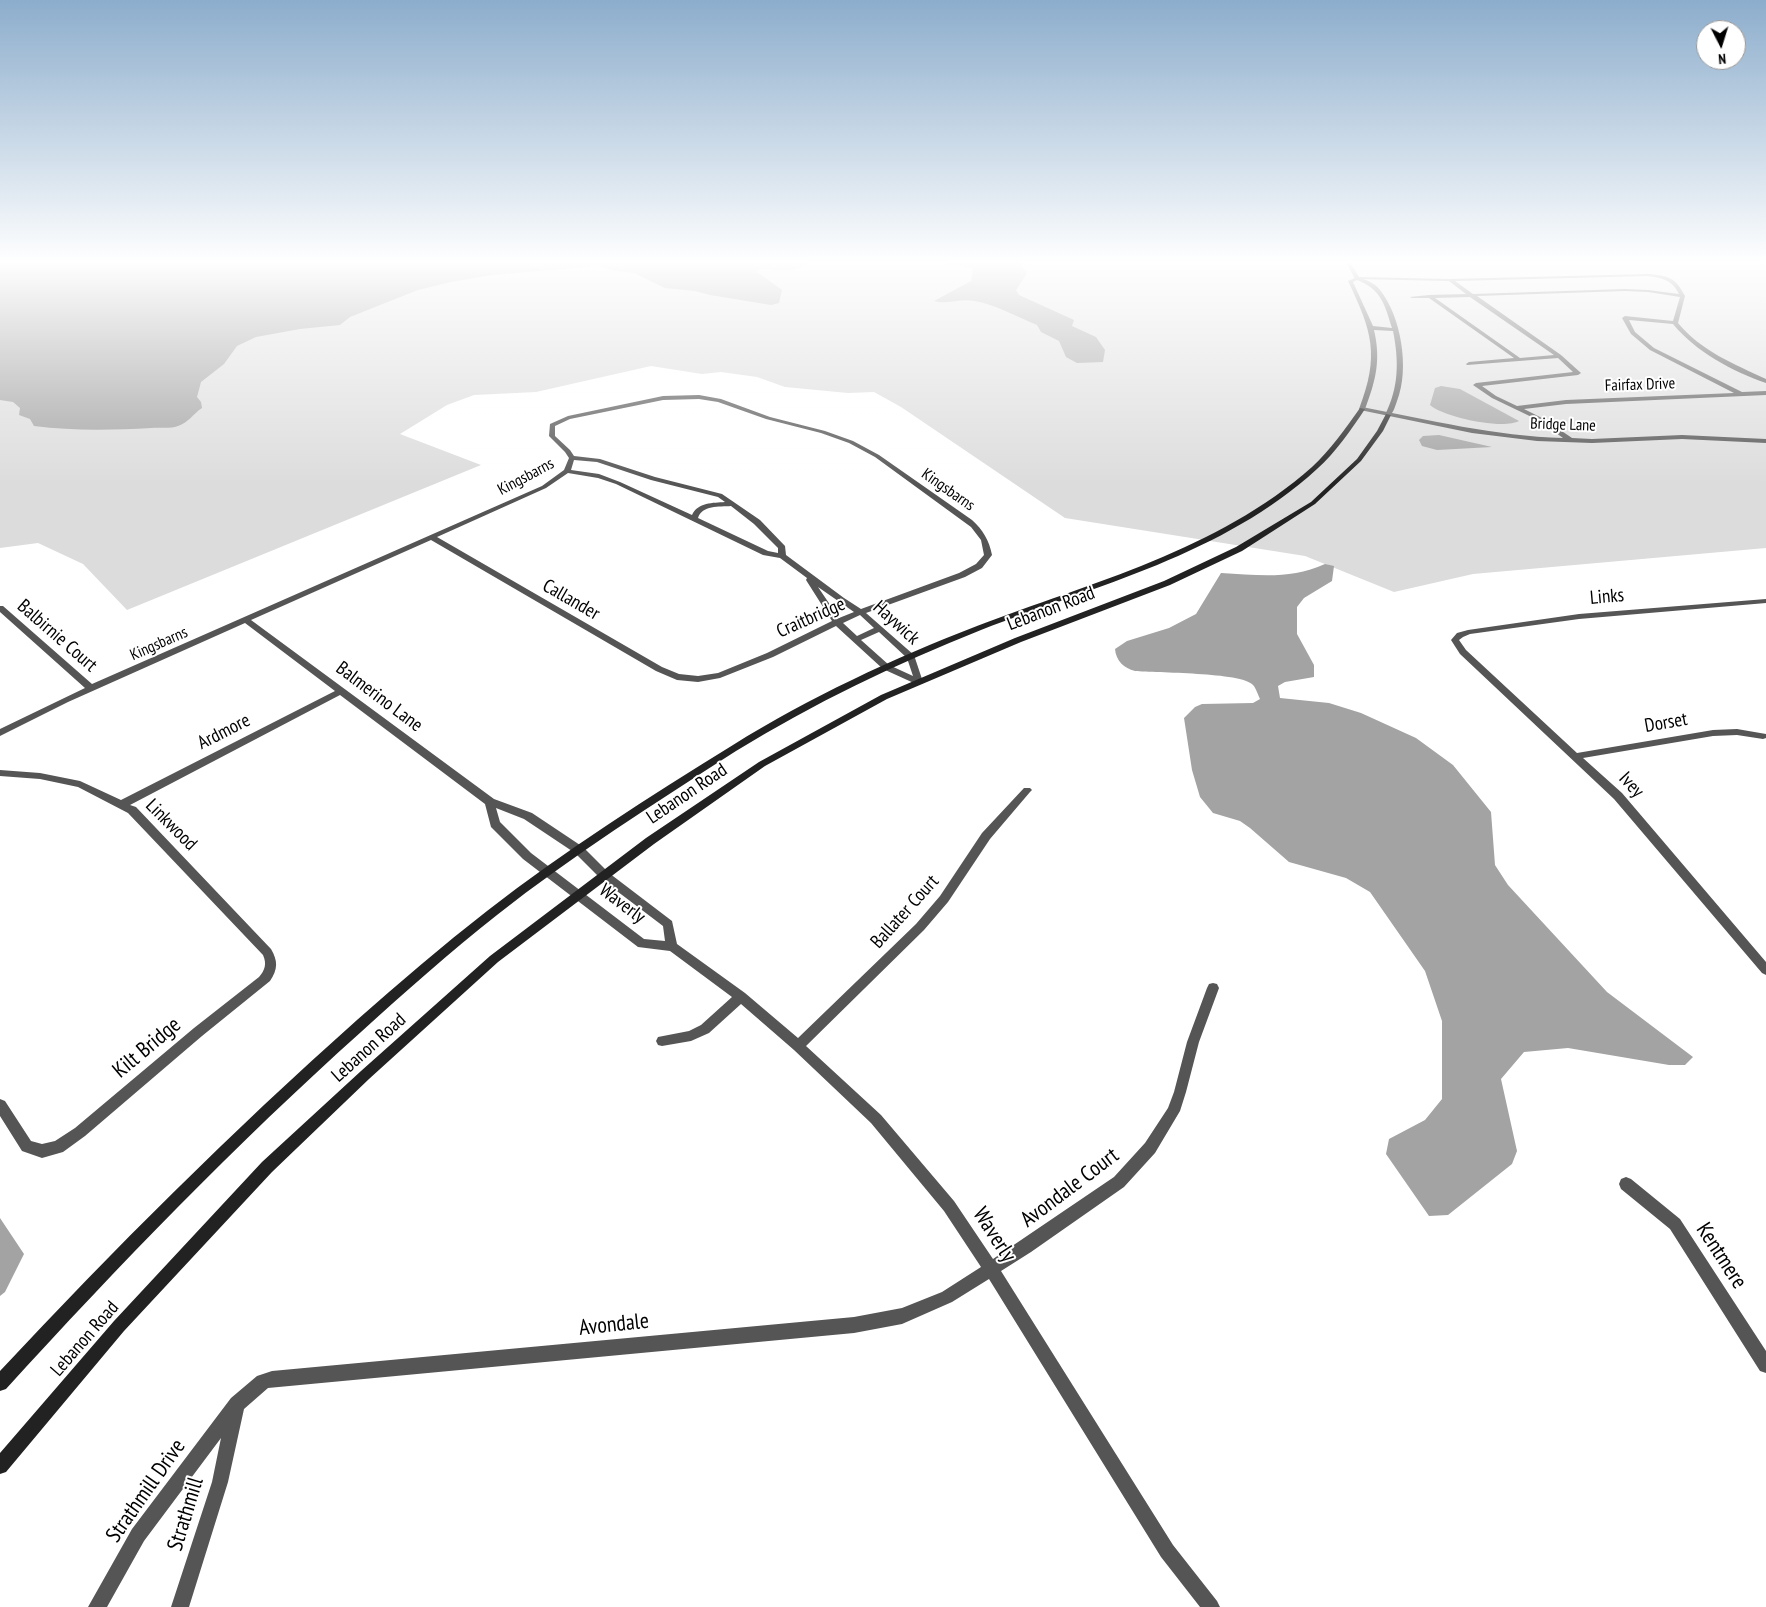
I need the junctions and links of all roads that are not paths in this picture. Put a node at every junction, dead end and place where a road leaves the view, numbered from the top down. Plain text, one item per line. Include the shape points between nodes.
1 (1372, 335) edge
2 (1397, 335) edge
3 (1485, 335) edge
4 (1528, 335) edge
5 (1634, 335) edge
6 (1683, 335) edge
7 (1558, 356) junction
8 (1517, 358) junction
9 (1469, 364) dead end
10 (1766, 381) edge
11 (1766, 393) edge
12 (1743, 395) junction
13 (1515, 408) junction
14 (1362, 409) junction
15 (1388, 415) junction
16 (1570, 440) junction
17 (1766, 441) edge
18 (572, 458) junction
19 (568, 471) junction
20 (641, 475) junction
21 (623, 485) junction
22 (734, 504) junction
23 (694, 519) junction
24 (432, 537) junction
25 (988, 555) joint
26 (782, 556) junction
27 (805, 573) junction
28 (1766, 601) edge
29 (0, 608) edge
30 (862, 613) junction
31 (247, 621) junction
32 (837, 622) junction
33 (880, 629) junction
34 (856, 639) junction
35 (1455, 640) joint
36 (911, 657) junction
37 (886, 667) junction
38 (698, 679) joint
39 (919, 682) junction
40 (92, 689) junction
41 (341, 691) junction
42 (0, 733) edge
43 (1763, 736) dead end
44 (1576, 756) junction
45 (0, 773) edge
46 (1027, 790) dead end
47 (490, 802) junction
48 (123, 804) junction
49 (579, 850) junction
50 (548, 873) junction
51 (605, 876) junction
52 (578, 896) junction
53 (672, 946) junction
54 (271, 970) joint
55 (1766, 970) edge
56 (1213, 988) dead end
57 (741, 997) junction
58 (662, 1041) dead end
59 (798, 1046) junction
60 (0, 1105) edge
61 (1626, 1184) dead end
62 (991, 1269) junction
63 (1766, 1365) edge
64 (0, 1383) edge
65 (237, 1404) junction
66 (0, 1466) edge
67 (97, 1607) edge
68 (180, 1607) edge
69 (1211, 1607) edge

1 - 14 street, Lebanon Road via 1374,363 1368,396
2 - 15 street, Lebanon Road via 1401,371 1396,398
3 - 8 street
4 - 7 street
5 - 12 street via 1652,349
6 - 10 street via 1706,351
7 - 8 street
7 - 13 street via 1578,373 1476,385
8 - 9 street
11 - 12 street, Fairfax Drive
12 - 13 street, Fairfax Drive via 1566,402
13 - 16 street via 1542,420
14 - 15 street, Bridge Lane
14 - 36 main road, Lebanon Road via 1316,467 1277,497 1229,527 1139,570 985,626
15 - 16 street, Bridge Lane via 1521,438
15 - 39 main road, Lebanon Road via 1359,460 1313,503 1239,549 1167,583
16 - 17 street, Bridge Lane via 1682,437
18 - 19 street, Kingsbarns
18 - 20 street, Haywick via 598,460
18 - 25 street, Kingsbarns via 552,436 552,425 568,418 663,398 719,400 768,418 823,432 877,456 981,532 987,542
19 - 21 street, Haywick via 599,476
19 - 24 street, Kingsbarns via 544,487
20 - 21 street
20 - 22 street, Haywick via 720,495
21 - 23 street, Haywick
22 - 23 street via 708,505 696,513
22 - 26 street, Haywick via 782,548
23 - 26 street, Haywick via 766,553
24 - 31 street, Kingsbarns
24 - 38 street, Callander via 659,669
25 - 30 street, Craitbridge via 979,566 962,575
26 - 27 street, Haywick
27 - 30 street, Haywick
27 - 32 street, Haywick
28 - 35 street, Links via 1537,620 1468,632
29 - 40 street, Balbirnie Court
30 - 32 street, Craitbridge
30 - 33 street, Haywick
31 - 40 street, Kingsbarns
31 - 41 street, Balmerino Lane
32 - 34 street, Haywick
32 - 38 street, Craitbridge via 720,675
33 - 34 street
33 - 36 street, Haywick
34 - 37 street, Haywick
35 - 44 street, Ivey via 1463,652
36 - 37 main road, Lebanon Road
36 - 39 street, Haywick
37 - 39 street, Haywick
37 - 49 main road, Lebanon Road via 736,746
39 - 51 main road, Lebanon Road via 884,697 762,764
40 - 42 street, Kingsbarns
41 - 47 street, Balmerino Lane
41 - 48 street, Ardmore
43 - 44 street, Dorset via 1713,733
44 - 55 street, Ivey via 1634,814
45 - 48 street, Linkwood via 61,780
46 - 59 street, Ballater Court via 986,836 944,899 920,927
47 - 49 street, Balmerino Lane via 528,816
47 - 50 street via 495,824 502,833
48 - 54 street, Linkwood via 139,816 267,952
49 - 50 main road, Lebanon Road
49 - 51 street, Balmerino Lane
50 - 52 street
50 - 64 main road, Lebanon Road via 460,939 270,1107 73,1303
51 - 52 main road, Lebanon Road
51 - 53 street, Waverly via 668,924
52 - 53 street, Waverly via 642,944
52 - 66 main road, Lebanon Road via 494,959 267,1167 118,1326
53 - 57 street, Waverly
54 - 60 street, Kilt Bridge via 262,982 58,1147 46,1151 27,1146
56 - 62 street, Avondale Court via 1173,1111 1150,1148 1119,1182
57 - 58 street via 705,1030
57 - 59 street, Waverly
59 - 62 street, Waverly via 876,1119 903,1149 949,1206
61 - 63 street, Kentmere via 1676,1224
62 - 65 street, Avondale via 926,1307 902,1316 854,1325 272,1379 263,1382
62 - 69 street, Waverly via 1167,1551
65 - 67 street, Strathmill Drive via 138,1535
65 - 68 street, Strathmill via 220,1482

